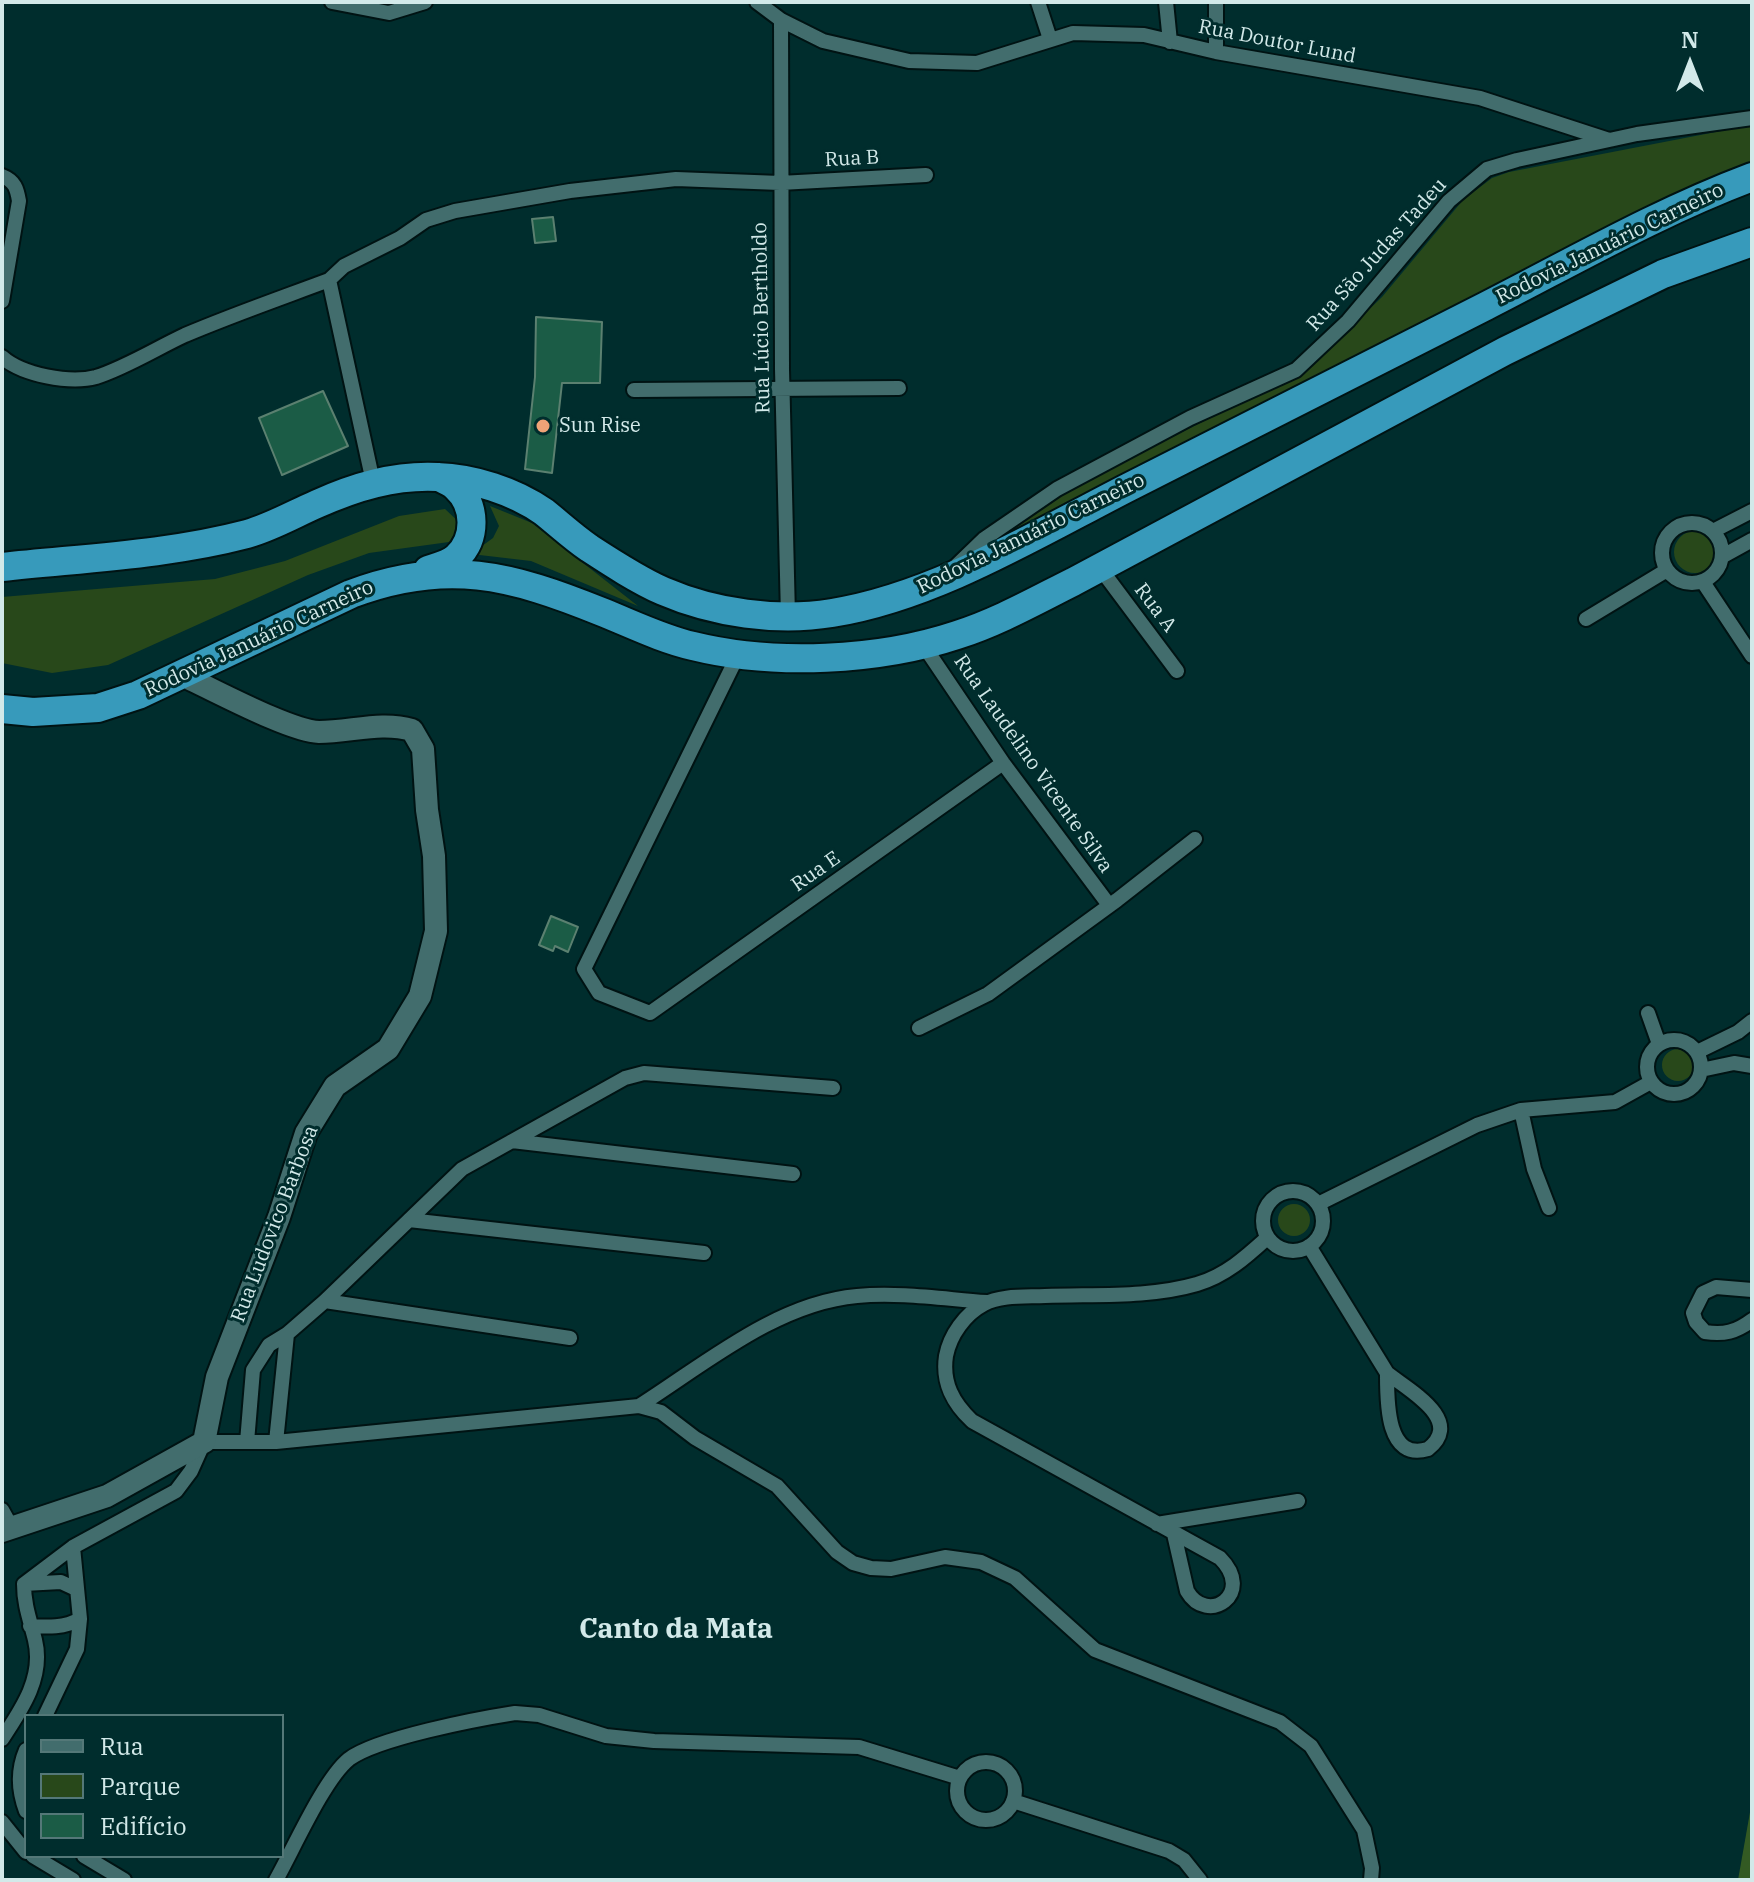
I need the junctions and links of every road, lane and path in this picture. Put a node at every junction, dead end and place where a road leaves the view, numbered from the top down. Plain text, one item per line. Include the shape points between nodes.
1 (332, 2) edge
2 (425, 2) edge
3 (757, 2) edge
4 (1038, 2) edge
5 (1166, 2) edge
6 (1216, 2) edge
7 (781, 20) junction
8 (1050, 39) junction
9 (1170, 42) junction
10 (1216, 52) junction
11 (1752, 118) edge
12 (1609, 140) junction
13 (926, 175) dead end
14 (2, 176) edge
15 (1752, 177) edge
16 (780, 183) junction
17 (1752, 242) edge
18 (329, 280) junction
19 (2, 301) edge
20 (2, 357) edge
21 (783, 387) junction
22 (899, 388) dead end
23 (634, 390) dead end
24 (438, 476) junction
25 (373, 482) junction
26 (1752, 511) edge
27 (1713, 531) junction
28 (1752, 540) edge
29 (1723, 556) junction
30 (2, 567) edge
31 (1100, 568) junction
32 (1667, 570) junction
33 (416, 575) junction
34 (945, 579) junction
35 (1703, 582) junction
36 (788, 616) junction
37 (1586, 619) dead end
38 (924, 646) junction
39 (739, 653) junction
40 (1752, 656) edge
41 (1177, 671) dead end
42 (187, 673) junction
43 (2, 709) edge
44 (1003, 763) junction
45 (1195, 839) dead end
46 (1109, 905) junction
47 (1648, 1013) dead end
48 (1752, 1021) edge
49 (919, 1028) dead end
50 (1659, 1044) junction
51 (1697, 1052) junction
52 (1752, 1066) edge
53 (1701, 1070) junction
54 (1651, 1082) junction
55 (833, 1088) dead end
56 (1521, 1110) junction
57 (512, 1141) junction
58 (793, 1174) dead end
59 (1318, 1204) junction
60 (1549, 1208) dead end
61 (409, 1220) junction
62 (1267, 1238) junction
63 (1309, 1246) junction
64 (704, 1253) dead end
65 (1752, 1290) edge
66 (325, 1301) junction
67 (986, 1302) junction
68 (1752, 1320) edge
69 (287, 1334) junction
70 (570, 1338) dead end
71 (1387, 1373) junction
72 (639, 1406) junction
73 (204, 1442) junction
74 (247, 1442) junction
75 (276, 1442) junction
76 (1298, 1501) dead end
77 (5, 1523) edge
78 (1157, 1524) junction
79 (1174, 1534) junction
80 (73, 1547) junction
81 (24, 1584) junction
82 (76, 1589) junction
83 (80, 1619) junction
84 (30, 1626) junction
85 (46, 1714) edge
86 (2, 1739) edge
87 (24, 1757) edge
88 (960, 1778) junction
89 (1013, 1801) junction
90 (24, 1806) edge
91 (2, 1822) edge
92 (24, 1850) edge
93 (36, 1858) edge
94 (87, 1858) edge
95 (73, 1880) edge
96 (124, 1880) edge
97 (276, 1880) edge
98 (1200, 1880) edge
99 (1371, 1880) edge

1 - 2 street via 389,13
3 - 7 street, Rua Doutor Lund
4 - 8 street
5 - 9 street
6 - 10 street
7 - 8 street, Rua Doutor Lund via 823,41 944,64 977,63
7 - 16 street, Rua Lúcio Bertholdo
8 - 9 street, Rua Doutor Lund via 1105,32
9 - 10 street, Rua Doutor Lund
10 - 12 street, Rua Doutor Lund via 1480,98
11 - 12 street, Rua São Judas Tadeu
12 - 34 street, Rua São Judas Tadeu via 1487,169 1449,201 1348,321 1296,370 1190,418 1057,489 984,539
13 - 16 street, Rua B
14 - 19 street via 17,188 19,201
15 - 34 highway, Rodovia Januário Carneiro via 1583,253
16 - 18 street, Rua B via 676,179 455,211 426,220 344,266
16 - 21 street, Rua Lúcio Bertholdo
17 - 31 highway, Rodovia Januário Carneiro via 1663,274 1505,351
18 - 20 street, Rua B via 97,377 40,374
18 - 25 street
21 - 22 street
21 - 23 street
21 - 36 street, Rua Lúcio Bertholdo
24 - 25 highway, Rodovia Januário Carneiro
24 - 33 highway via 456,486 468,502 468,542 456,558
24 - 36 highway, Rodovia Januário Carneiro via 510,493 662,590 747,614
25 - 30 highway, Rodovia Januário Carneiro via 263,530 208,544
26 - 27 street
27 - 29 street
27 - 32 street via 1695,523 1675,528 1662,550
28 - 29 street
29 - 35 street
31 - 38 highway, Rodovia Januário Carneiro via 1002,617
31 - 41 street, Rua A
32 - 35 street via 1683,582
32 - 37 street
33 - 39 highway, Rodovia Januário Carneiro via 469,573 530,585 658,635
33 - 42 highway, Rodovia Januário Carneiro via 351,594
34 - 36 highway, Rodovia Januário Carneiro via 856,609
35 - 40 street
38 - 39 highway, Rodovia Januário Carneiro via 827,657
38 - 44 street, Rua Laudelino Vicente Silva
39 - 44 street, Rua E via 584,969 599,993 650,1013
42 - 43 highway, Rodovia Januário Carneiro via 98,708
42 - 73 street, Rua Ludovico Barbosa via 272,717 316,732 394,725 412,730 423,749 436,931 420,996 388,1049 335,1086 306,1133 217,1377
44 - 46 street, Rua Laudelino Vicente Silva
45 - 46 street
46 - 49 street via 988,994
47 - 50 street
48 - 51 street
50 - 51 street via 1677,1039
50 - 54 street via 1646,1064
51 - 53 street
52 - 53 street via 1734,1063
53 - 54 street via 1693,1086 1677,1094 1665,1093
54 - 56 street via 1615,1102
55 - 57 street via 644,1073 625,1078
56 - 59 street via 1477,1125
56 - 60 street
57 - 58 street
57 - 61 street via 462,1169
59 - 62 street via 1296,1191 1276,1196 1264,1212
59 - 63 street via 1322,1230
61 - 64 street
61 - 66 street
62 - 63 street via 1290,1251
62 - 67 street via 1220,1276 1195,1285
63 - 71 street
65 - 68 street via 1716,1287 1703,1293 1693,1313 1705,1332 1733,1332
66 - 69 street
66 - 70 street
67 - 72 street via 857,1296 819,1303 768,1323
67 - 78 street via 957,1329 948,1348 946,1378 957,1407 972,1421
69 - 74 street via 269,1345 253,1370
69 - 75 street
71 - 71 street via 1394,1436 1412,1451 1428,1449 1440,1437 1441,1421
72 - 75 street
72 - 99 street via 661,1412 777,1486 853,1563 891,1569 945,1557 981,1562 1015,1578 1095,1650 1280,1722 1311,1746 1364,1830
73 - 74 street
73 - 77 street via 107,1496
73 - 80 street via 176,1491
74 - 75 street
76 - 78 street
78 - 79 street
79 - 79 street via 1190,1598 1212,1606 1226,1600 1234,1579 1229,1567
80 - 81 street
80 - 82 street
81 - 82 street via 61,1582
81 - 84 street
82 - 83 street
83 - 84 street
83 - 85 street via 77,1649
84 - 86 street via 38,1663 30,1692
87 - 90 street via 19,1773
88 - 89 street via 974,1764 1000,1765 1014,1785
88 - 89 street via 957,1797 975,1817 1002,1815
88 - 97 street via 859,1747 618,1738 515,1713 370,1747 348,1760 331,1779
89 - 98 street via 1169,1851
91 - 92 street
93 - 95 street
94 - 96 street

